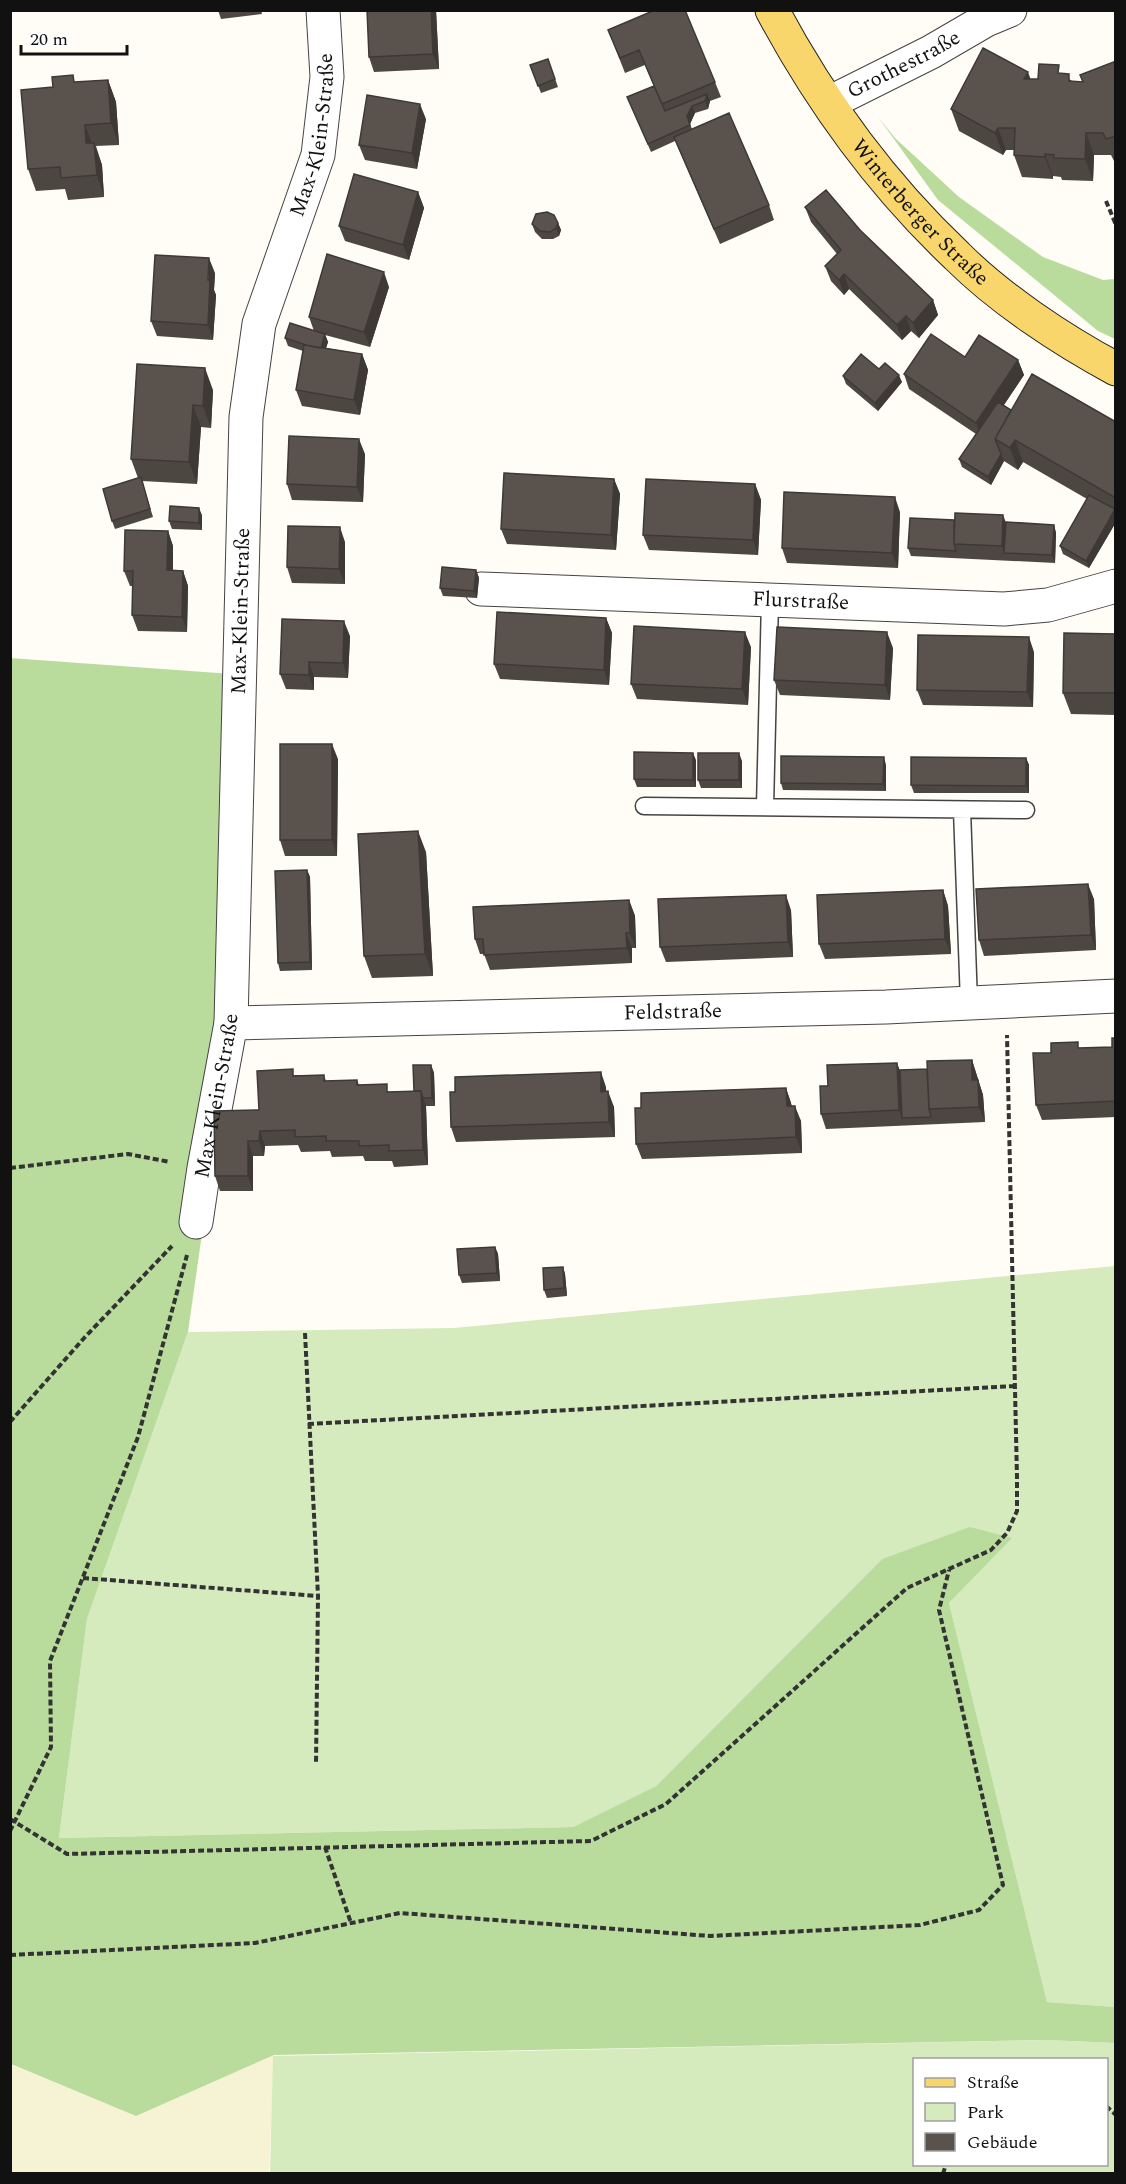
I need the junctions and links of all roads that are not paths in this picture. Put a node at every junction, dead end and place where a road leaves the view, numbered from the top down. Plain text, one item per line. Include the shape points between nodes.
1 (323, 10) edge
2 (772, 10) edge
3 (991, 14) edge
4 (829, 104) junction
5 (1116, 369) edge
6 (1116, 586) edge
7 (481, 589) dead end
8 (770, 600) junction
9 (644, 806) dead end
10 (765, 807) junction
11 (962, 810) junction
12 (1026, 810) dead end
13 (1116, 996) edge
14 (969, 1003) junction
15 (231, 1023) junction
16 (196, 1222) road end

1 - 15 street, Max-Klein-Straße via 327,77 318,155 259,324 246,417
2 - 4 main road, Winterberger Straße
3 - 4 street, Grothestraße via 931,52
4 - 5 main road, Winterberger Straße via 880,172 957,257 995,290
6 - 8 street, Flurstraße via 1048,605 1004,609
7 - 8 street, Flurstraße
8 - 10 lane
9 - 10 lane
10 - 11 lane
11 - 12 lane
11 - 14 lane
13 - 14 street, Feldstraße
14 - 15 street, Feldstraße
15 - 16 street, Max-Klein-Straße

